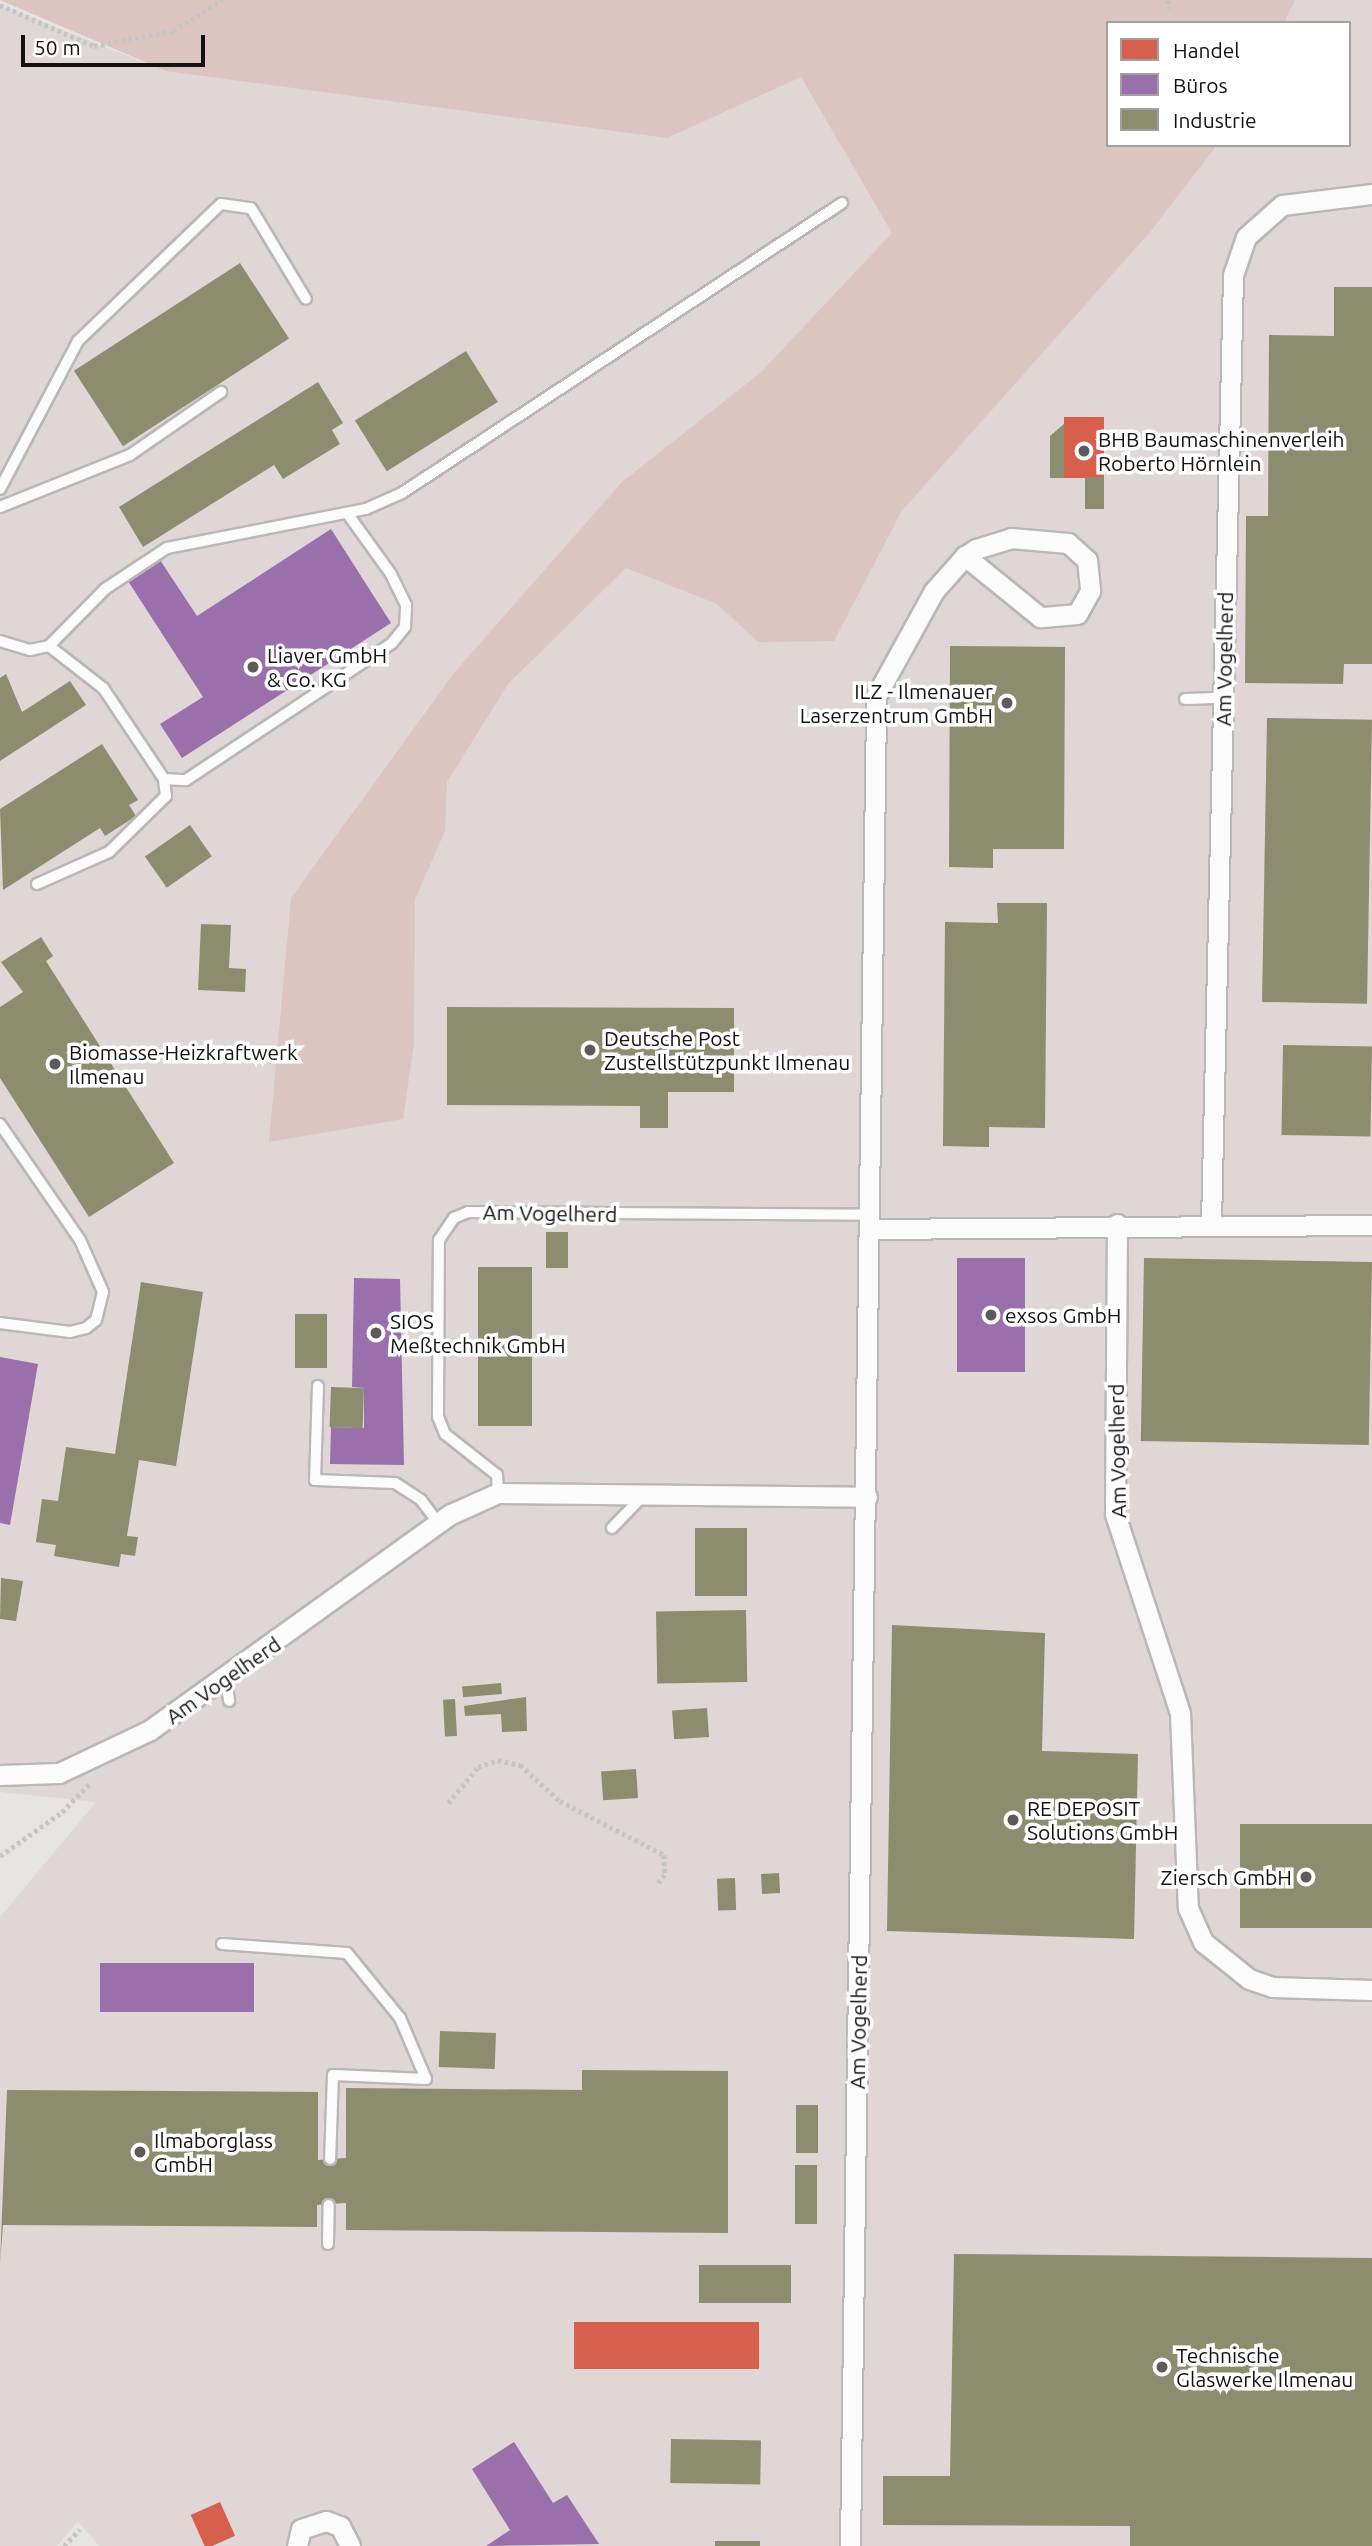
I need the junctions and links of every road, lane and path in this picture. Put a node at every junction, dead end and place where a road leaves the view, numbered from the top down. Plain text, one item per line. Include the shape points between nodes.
1 (222, 0) edge
2 (1168, 0) edge
3 (0, 5) edge
4 (1169, 9) dead end
5 (1372, 194) edge
6 (842, 203) dead end
7 (306, 299) dead end
8 (222, 392) dead end
9 (0, 489) edge
10 (0, 507) edge
11 (347, 513) junction
12 (965, 556) junction
13 (0, 641) edge
14 (49, 646) junction
15 (1223, 698) junction
16 (1185, 699) dead end
17 (164, 779) junction
18 (37, 884) dead end
19 (0, 1124) edge
20 (870, 1222) junction
21 (1212, 1223) junction
22 (1117, 1224) junction
23 (1372, 1225) edge
24 (0, 1323) edge
25 (318, 1386) dead end
26 (647, 1492) junction
27 (498, 1493) junction
28 (867, 1497) junction
29 (439, 1524) junction
30 (612, 1528) dead end
31 (113, 1751) junction
32 (0, 1775) edge
33 (448, 1803) dead end
34 (0, 1856) edge
35 (657, 1885) dead end
36 (222, 1944) dead end
37 (1372, 1990) edge
38 (330, 2159) dead end
39 (329, 2205) dead end
40 (328, 2244) dead end
41 (80, 2529) dead end
42 (64, 2546) edge
43 (297, 2546) edge
44 (350, 2546) edge
45 (850, 2546) edge

1 - 3 path via 173,31 94,46
2 - 4 path
5 - 15 street, Am Vogelherd via 1282,205 1246,237 1233,275
6 - 11 lane via 584,369 501,433 402,493
7 - 9 lane via 251,208 221,204 78,341
8 - 10 lane via 130,455
11 - 14 lane via 167,548 105,589
11 - 17 lane via 391,574 406,605 405,627 392,643 187,780
12 - 12 street, Am Vogelherd via 1040,617 1077,614 1090,591 1087,559 1068,543 1011,538
12 - 20 street, Am Vogelherd via 934,591 876,696
13 - 14 lane via 30,650
14 - 17 lane via 103,688
15 - 16 lane
15 - 21 street, Am Vogelherd
17 - 18 lane via 166,796 140,829 109,852
19 - 24 lane via 80,1240 103,1292 96,1320 86,1328 70,1332
20 - 22 street, Am Vogelherd
20 - 27 lane, Am Vogelherd via 468,1212 453,1218 439,1240 438,1416 445,1434 498,1475
20 - 28 street, Am Vogelherd
21 - 22 street, Am Vogelherd
21 - 23 street, Am Vogelherd
22 - 37 street, Am Vogelherd via 1115,1514 1180,1713 1188,1909 1203,1942 1249,1979 1272,1987
25 - 29 lane via 315,1480 395,1483 421,1500
26 - 27 street, Am Vogelherd
26 - 28 street, Am Vogelherd
26 - 30 lane
27 - 29 street, Am Vogelherd
28 - 45 street, Am Vogelherd
29 - 31 street, Am Vogelherd via 227,1691
31 - 32 street, Am Vogelherd via 59,1773
31 - 34 path via 62,1812
33 - 35 path via 478,1768 498,1760 520,1765 561,1801 664,1856 665,1875
36 - 38 lane via 348,1953 400,2018 426,2079 333,2075
39 - 40 lane
41 - 42 path
43 - 44 street via 301,2529 326,2521 340,2526

